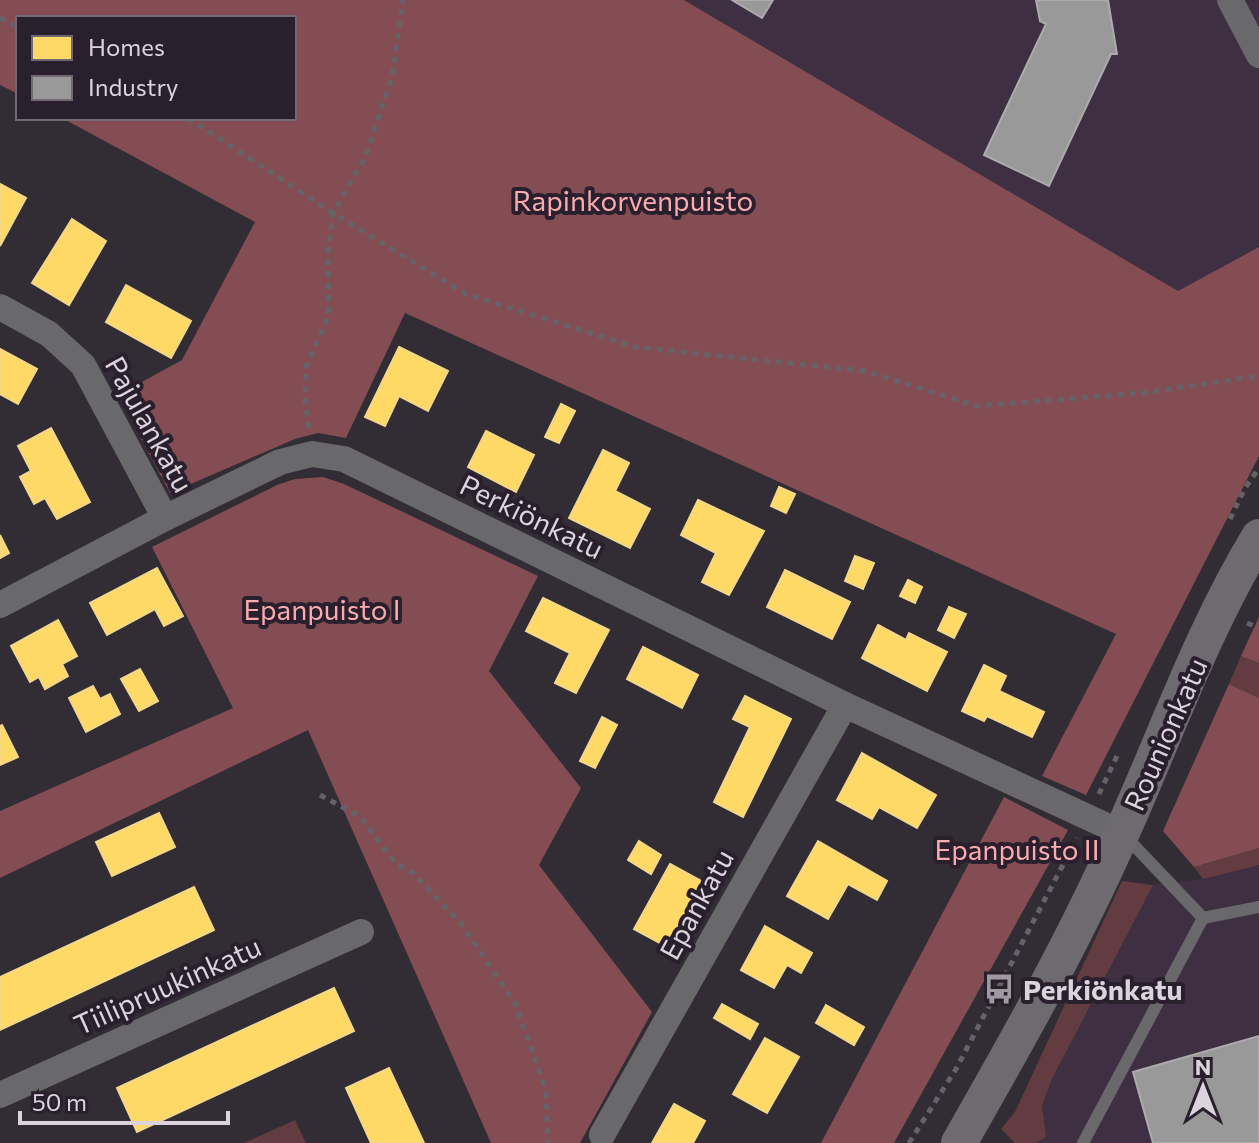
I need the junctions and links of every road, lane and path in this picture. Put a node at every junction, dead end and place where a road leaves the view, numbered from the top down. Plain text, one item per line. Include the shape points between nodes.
1 (403, 0) edge
2 (1230, 0) edge
3 (1259, 55) edge
4 (191, 120) edge
5 (333, 213) junction
6 (0, 307) edge
7 (1259, 376) edge
8 (312, 454) junction
9 (165, 518) junction
10 (1259, 537) edge
11 (0, 605) edge
12 (1243, 621) dead end
13 (1259, 628) edge
14 (845, 705) junction
15 (320, 795) dead end
16 (1122, 833) junction
17 (1259, 907) edge
18 (1203, 918) junction
19 (361, 932) dead end
20 (0, 1095) edge
21 (602, 1135) dead end
22 (548, 1143) edge
23 (959, 1143) edge
24 (1083, 1143) edge

1 - 5 path via 387,90 365,158
2 - 3 street
4 - 5 path
5 - 7 path via 466,294 635,347 865,371 977,406 1143,393
5 - 8 path via 329,315 306,367
6 - 9 street, Pajulankatu via 49,334 83,365
8 - 9 street, Perkiönkatu via 280,462
8 - 14 street, Perkiönkatu via 344,459
9 - 11 street, Perkiönkatu
10 - 16 main road, Rounionkatu via 1235,577
12 - 13 path
14 - 16 street, Perkiönkatu
14 - 21 street, Epankatu
15 - 22 path via 361,817 395,863 413,873 460,922 516,1005 546,1091
16 - 18 lane
16 - 23 main road, Rounionkatu via 1035,1010
17 - 18 lane
18 - 24 lane
19 - 20 street, Tiilipruukinkatu

